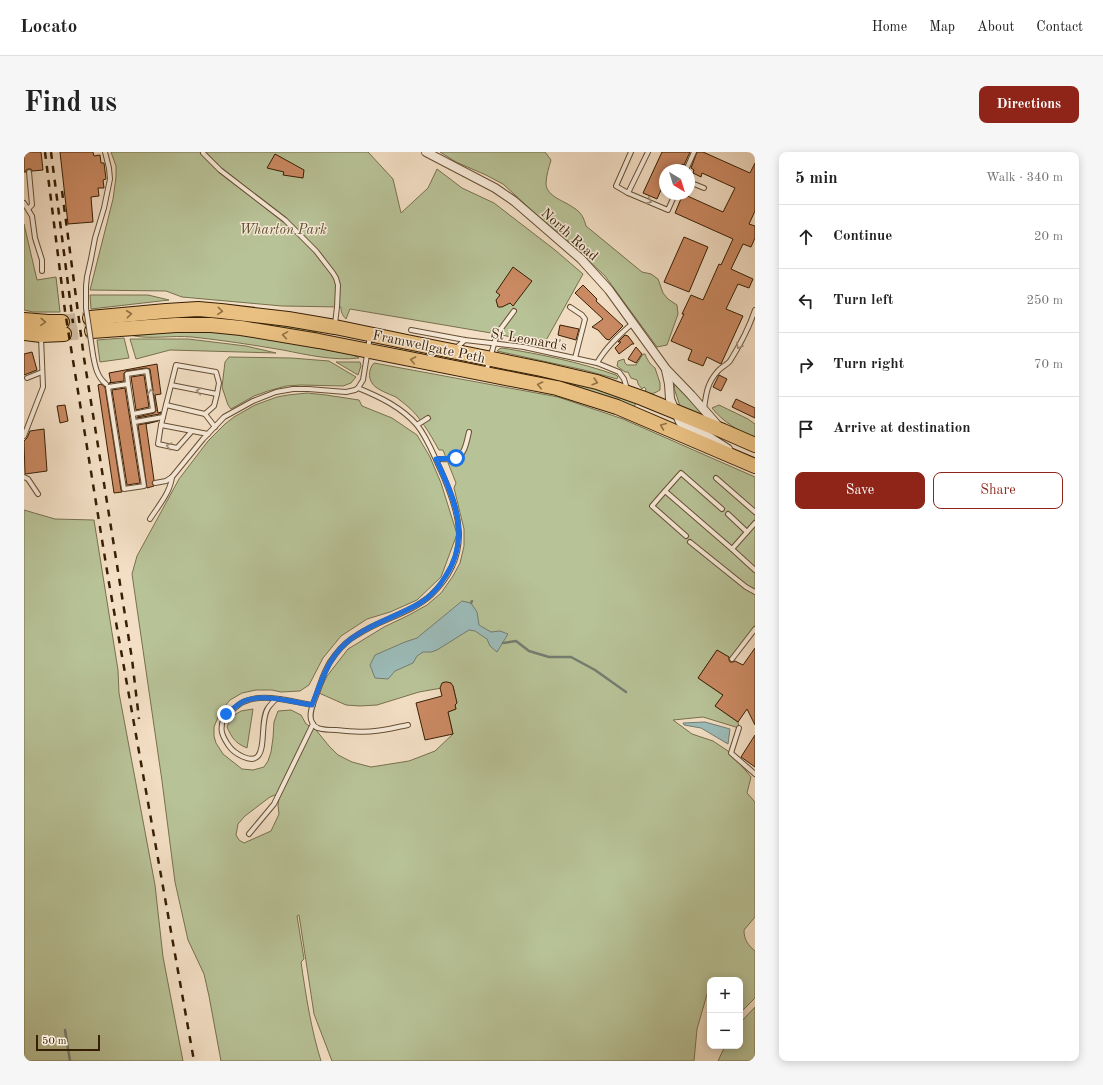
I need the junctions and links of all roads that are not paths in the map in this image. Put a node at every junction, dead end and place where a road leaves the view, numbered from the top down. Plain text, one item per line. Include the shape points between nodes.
1 (105, 152) edge
2 (426, 152) edge
3 (631, 152) edge
4 (648, 152) edge
5 (694, 152) edge
6 (203, 153) edge
7 (689, 164) edge
8 (29, 172) dead end
9 (695, 184) edge
10 (704, 188) dead end
11 (628, 192) junction
12 (672, 200) edge
13 (24, 204) edge
14 (28, 208) junction
15 (42, 271) dead end
16 (570, 307) dead end
17 (755, 310) edge
18 (514, 312) dead end
19 (89, 319) junction
20 (24, 320) edge
21 (633, 323) junction
22 (335, 327) junction
23 (411, 330) dead end
24 (24, 332) edge
25 (370, 334) junction
26 (41, 335) junction
27 (465, 340) junction
28 (494, 343) junction
29 (368, 351) junction
30 (453, 351) junction
31 (490, 358) junction
32 (575, 358) junction
33 (597, 364) junction
34 (666, 369) junction
35 (42, 372) junction
36 (486, 374) junction
37 (27, 378) dead end
38 (106, 384) dead end
39 (128, 384) junction
40 (171, 384) junction
41 (358, 388) junction
42 (629, 393) junction
43 (217, 394) junction
44 (166, 405) junction
45 (704, 410) junction
46 (675, 411) junction
47 (133, 414) junction
48 (205, 414) junction
49 (163, 417) junction
50 (428, 418) dead end
51 (134, 422) junction
52 (162, 425) junction
53 (417, 425) junction
54 (215, 427) junction
55 (192, 431) junction
56 (723, 431) junction
57 (469, 432) dead end
58 (208, 434) junction
59 (24, 436) edge
60 (755, 445) edge
61 (738, 458) junction
62 (436, 459) junction
63 (755, 466) edge
64 (24, 477) edge
65 (172, 477) junction
66 (716, 478) dead end
67 (155, 483) dead end
68 (665, 491) junction
69 (38, 494) dead end
70 (722, 509) dead end
71 (755, 512) edge
72 (728, 514) dead end
73 (150, 519) dead end
74 (755, 523) edge
75 (747, 532) junction
76 (686, 536) dead end
77 (690, 542) dead end
78 (732, 549) junction
79 (755, 570) edge
80 (755, 592) edge
81 (755, 629) edge
82 (732, 659) dead end
83 (276, 699) junction
84 (312, 705) junction
85 (313, 724) junction
86 (408, 725) dead end
87 (739, 728) dead end
88 (755, 774) edge
89 (249, 834) dead end

1 - 19 lane via 110,179 87,277
2 - 21 street, North Road via 495,188 514,201 581,259 605,285
3 - 11 lane via 616,186
4 - 11 lane
5 - 7 lane
6 - 22 lane via 220,170 285,220 316,251 336,278 338,285
8 - 14 lane via 32,204
9 - 10 lane
11 -> 12 lane via 668,210
13 - 14 lane
14 - 15 lane via 42,260
16 - 32 lane via 585,319
17 -> 45 lane via 742,340 728,363 710,382
18 - 28 lane
19 -> 22 highway, Framwellgate Peth via 198,309
29 -> 19 highway, Framwellgate Peth via 241,328
19 - 38 lane, bridge via 95,366 99,377
20 -> 26 highway via 48,322 63,328
21 - 33 lane via 609,346
21 - 34 street, North Road
22 - 25 highway, Framwellgate Peth
23 - 27 lane, St Leonard's
24 - 26 highway
25 - 29 lane
25 - 30 highway, Framwellgate Peth
26 - 35 lane
27 - 28 lane, St Leonard's
27 - 30 lane
28 - 31 lane
28 - 32 lane, St Leonard's
36 -> 29 highway, Framwellgate Peth
29 - 41 lane via 363,380
30 - 31 highway, Framwellgate Peth
31 - 36 lane
31 -> 42 highway, Framwellgate Peth via 570,375
32 - 33 lane, St Leonard's
33 - 42 lane, St Leonard's via 621,374
34 - 45 street, North Road
34 - 46 street, North Road via 670,399
35 - 37 lane
35 - 59 lane via 43,386
61 -> 36 highway, Framwellgate Peth via 599,401 557,388
39 - 47 lane
47 -> 39 lane via 154,410 147,371 127,374
39 - 51 lane via 108,387 124,489 144,486
43 -> 40 lane
40 - 43 lane via 176,365 216,372 219,383
40 - 44 lane
41 - 53 lane via 375,394 397,407
41 - 54 lane via 346,392 293,389 276,392 224,417
42 - 46 highway, Framwellgate Peth
43 - 48 lane via 214,406
44 - 48 lane
44 - 49 lane
45 - 56 street, North Road
46 - 56 highway, Framwellgate Peth
46 - 61 street, North Road via 681,423 717,442
47 - 51 lane
48 - 54 lane
49 - 51 lane
49 - 52 lane
50 - 53 lane
52 - 55 lane
55 -> 52 lane via 177,448 158,444
53 - 62 lane
54 - 58 lane
55 - 58 lane
56 - 60 highway, Framwellgate Peth
57 - 62 lane via 461,455 456,458
58 - 65 lane
61 - 63 highway, Framwellgate Peth
62 - 84 lane via 454,501 460,535 450,571 422,602 370,627 346,642 327,667
64 - 69 lane
65 - 67 lane
65 - 73 lane via 168,493
66 - 71 lane
68 - 70 lane via 681,473
68 - 76 lane via 652,506
68 - 78 lane
72 - 75 lane
74 - 75 lane
75 - 78 lane
77 - 80 lane
78 - 79 lane
81 - 82 lane
83 - 83 lane via 247,700 226,714 221,726 224,738 232,751 243,758 258,756 267,708
83 - 84 lane
84 - 85 lane via 310,717
85 - 86 lane via 320,729 369,732
85 - 89 lane via 274,804
87 - 88 lane via 731,752

